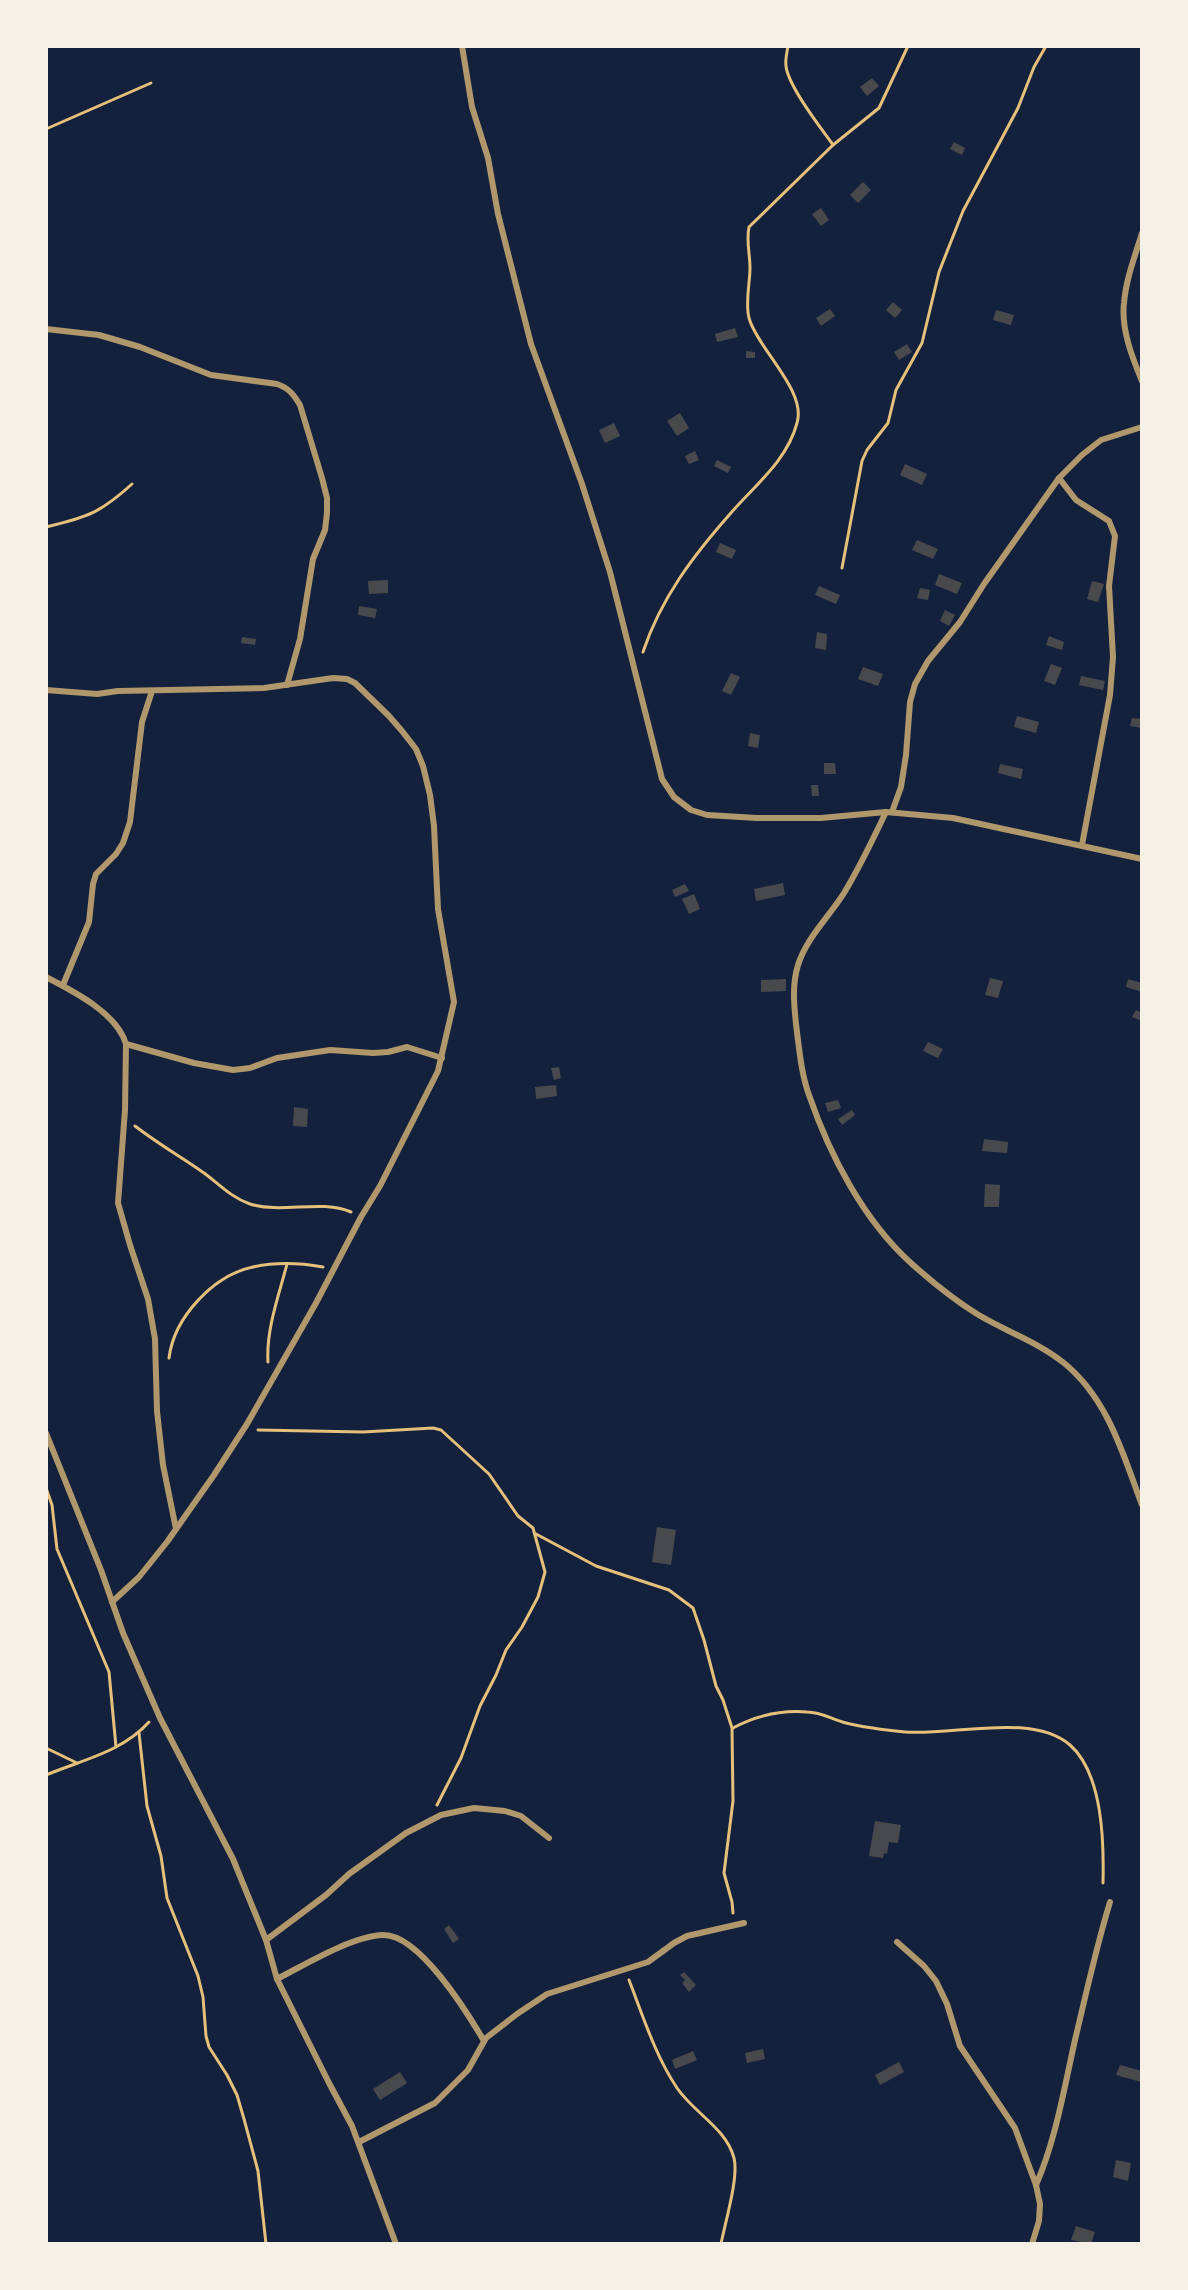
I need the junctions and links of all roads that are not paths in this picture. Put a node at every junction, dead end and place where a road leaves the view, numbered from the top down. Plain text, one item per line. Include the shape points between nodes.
1 (462, 46) edge
2 (1142, 233) edge
3 (46, 329) edge
4 (1142, 381) edge
5 (1142, 428) edge
6 (1059, 478) junction
7 (287, 685) junction
8 (46, 690) edge
9 (152, 691) junction
10 (889, 812) junction
11 (1082, 845) junction
12 (1142, 859) edge
13 (46, 977) edge
14 (63, 986) junction
15 (126, 1044) junction
16 (442, 1058) junction
17 (46, 1433) edge
18 (1142, 1505) edge
19 (176, 1529) junction
20 (112, 1602) junction
21 (549, 1838) dead end
22 (1110, 1902) dead end
23 (744, 1923) dead end
24 (266, 1940) junction
25 (897, 1942) dead end
26 (277, 1978) junction
27 (484, 2041) junction
28 (358, 2142) junction
29 (1036, 2185) junction
30 (396, 2244) edge
31 (1032, 2244) edge

1 - 10 street via 472,107 488,158 531,344 610,572 662,779 674,797 691,810 707,815 821,818
2 - 4 street via 1128,281 1124,314 1127,338
3 - 7 street via 99,334 211,375 287,387 294,396 322,478 327,513 325,530 313,559 300,639
5 - 6 street via 1091,446
6 - 10 street via 915,684 900,787
6 - 11 street via 1076,500 1109,521 1115,536 1109,586 1113,657 1110,695
7 - 9 street
7 - 16 street via 333,678 355,682 389,716 420,758 430,795 438,909 454,1002
8 - 9 street via 97,694
9 - 14 street via 142,722 130,822 123,843 96,874 89,922
10 - 11 street via 953,818
10 - 18 street via 844,893 804,949 797,967 795,1011 808,1094 850,1185 880,1232 913,1265 976,1314 1064,1363 1094,1395 1115,1431
11 - 12 street
13 - 14 street
14 - 15 street via 110,1019
15 - 16 street via 233,1070 330,1050 373,1053 407,1047
15 - 19 street via 118,1203 148,1299 155,1339 163,1465
16 - 19 street via 335,1268 243,1429
17 - 20 street
19 - 20 street via 139,1577
20 - 24 street via 157,1711 233,1859
21 - 24 street via 521,1816 505,1811 474,1808 441,1815 406,1833
22 - 29 street via 1065,2089
23 - 27 street via 687,1936 654,1959 547,1994
24 - 26 street
25 - 29 street via 936,1981 960,2046 1015,2128
26 - 27 street via 351,1942 384,1935 402,1939 418,1950
26 - 28 street
27 - 28 street via 468,2070 435,2103
28 - 30 street
29 - 31 street via 1040,2214

